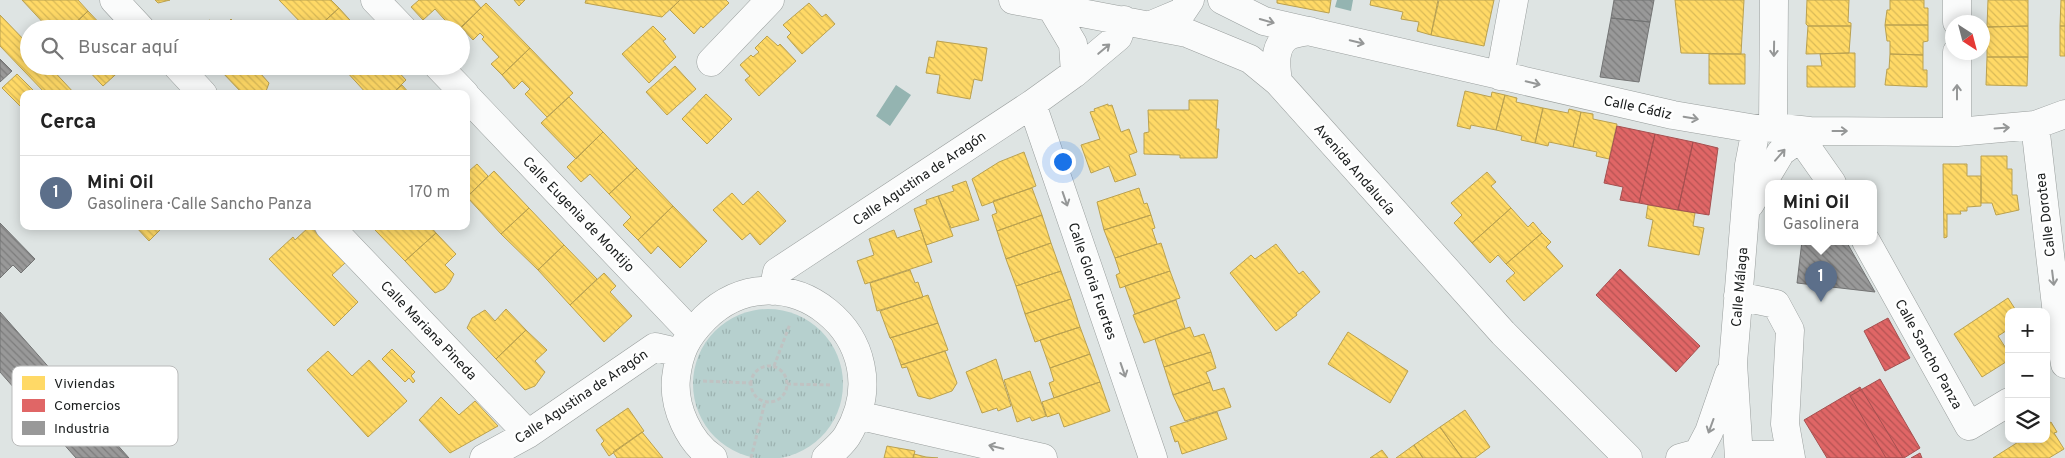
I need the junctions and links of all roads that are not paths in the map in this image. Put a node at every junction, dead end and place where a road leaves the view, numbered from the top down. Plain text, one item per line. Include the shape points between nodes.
1 (114, 0) edge
2 (375, 0) edge
3 (770, 0) edge
4 (1013, 0) edge
5 (1190, 0) edge
6 (1514, 0) edge
7 (1774, 0) edge
8 (1957, 0) edge
9 (1224, 2) edge
10 (1051, 7) junction
11 (1957, 15) edge
12 (133, 20) edge
13 (394, 20) edge
14 (1124, 20) junction
15 (1151, 25) junction
16 (1310, 30) junction
17 (1250, 59) junction
18 (1957, 60) edge
19 (711, 62) dead end
20 (1075, 73) junction
21 (185, 75) edge
22 (446, 75) edge
23 (1500, 76) junction
24 (1278, 82) junction
25 (199, 90) edge
26 (460, 90) edge
27 (470, 101) edge
28 (1032, 104) junction
29 (2065, 114) edge
30 (2035, 126) junction
31 (1764, 128) junction
32 (1957, 132) junction
33 (1806, 135) junction
34 (1830, 180) edge
35 (1746, 212) junction
36 (333, 230) edge
37 (1868, 245) edge
38 (774, 291) junction
39 (1738, 296) junction
40 (686, 342) junction
41 (1733, 363) junction
42 (2060, 365) edge
43 (2005, 404) edge
44 (858, 415) junction
45 (524, 444) edge
46 (1691, 456) edge
47 (1739, 456) edge
48 (1791, 457) edge
49 (484, 458) edge
50 (713, 458) edge
51 (826, 458) edge
52 (1043, 458) edge
53 (1153, 458) edge
54 (1629, 458) edge

1 - 12 street
2 - 13 street
3 - 19 street
4 - 10 street, Avenida Andalucía
5 - 15 street via 1182,12
6 - 23 street
7 -> 31 street, Calle Málaga
8 - 11 street
9 -> 16 street, Calle Cádiz via 1264,20
9 - 17 street
10 - 14 street, Avenida Andalucía
10 - 20 street via 1073,44
14 - 15 street, Avenida Andalucía
20 -> 14 street, Calle Agustina de Aragón via 1118,36
15 - 17 street, Avenida Andalucía via 1187,33
16 -> 23 street, Calle Cádiz
16 - 24 street via 1288,36 1280,45 1275,66
17 - 24 street, Avenida Andalucía
32 -> 18 street
20 - 28 street, Calle Agustina de Aragón
21 - 25 street
22 - 26 street, Calle Eugenia de Montijo
23 -> 31 street, Calle Cádiz via 1673,115
24 - 54 street, Avenida Andalucía via 1503,334
27 - 40 street, Calle Eugenia de Montijo
28 - 38 street, Calle Agustina de Aragón via 778,272
28 -> 53 street, Calle Gloria Fuertes
29 - 30 street, Calle Cádiz
32 -> 30 street, Calle Cádiz
30 -> 42 street, Calle Dorotea
31 - 33 street, Calle Cádiz
31 - 35 street, Calle Málaga via 1749,165
33 -> 32 street, Calle Cádiz
33 - 34 street
35 -> 33 street, Calle Málaga via 1781,152
35 - 39 street, Calle Málaga
36 - 45 street, Calle Mariana Pineda
37 - 43 street, Calle Sancho Panza via 1969,426
38 - 40 street via 742,294 715,308
38 - 44 street via 802,296 824,308 843,326 856,348 862,372
39 - 41 street, Calle Málaga
39 - 48 street via 1776,304 1790,330 1785,424
40 - 45 street, Calle Agustina de Aragón via 655,347
40 - 50 street via 676,380 679,408 690,434
41 -> 46 street, Calle Málaga via 1709,432
41 - 47 street, Calle Málaga
44 - 51 street via 846,438
52 -> 44 street
45 - 49 street, Calle Agustina de Aragón
47 - 48 street

